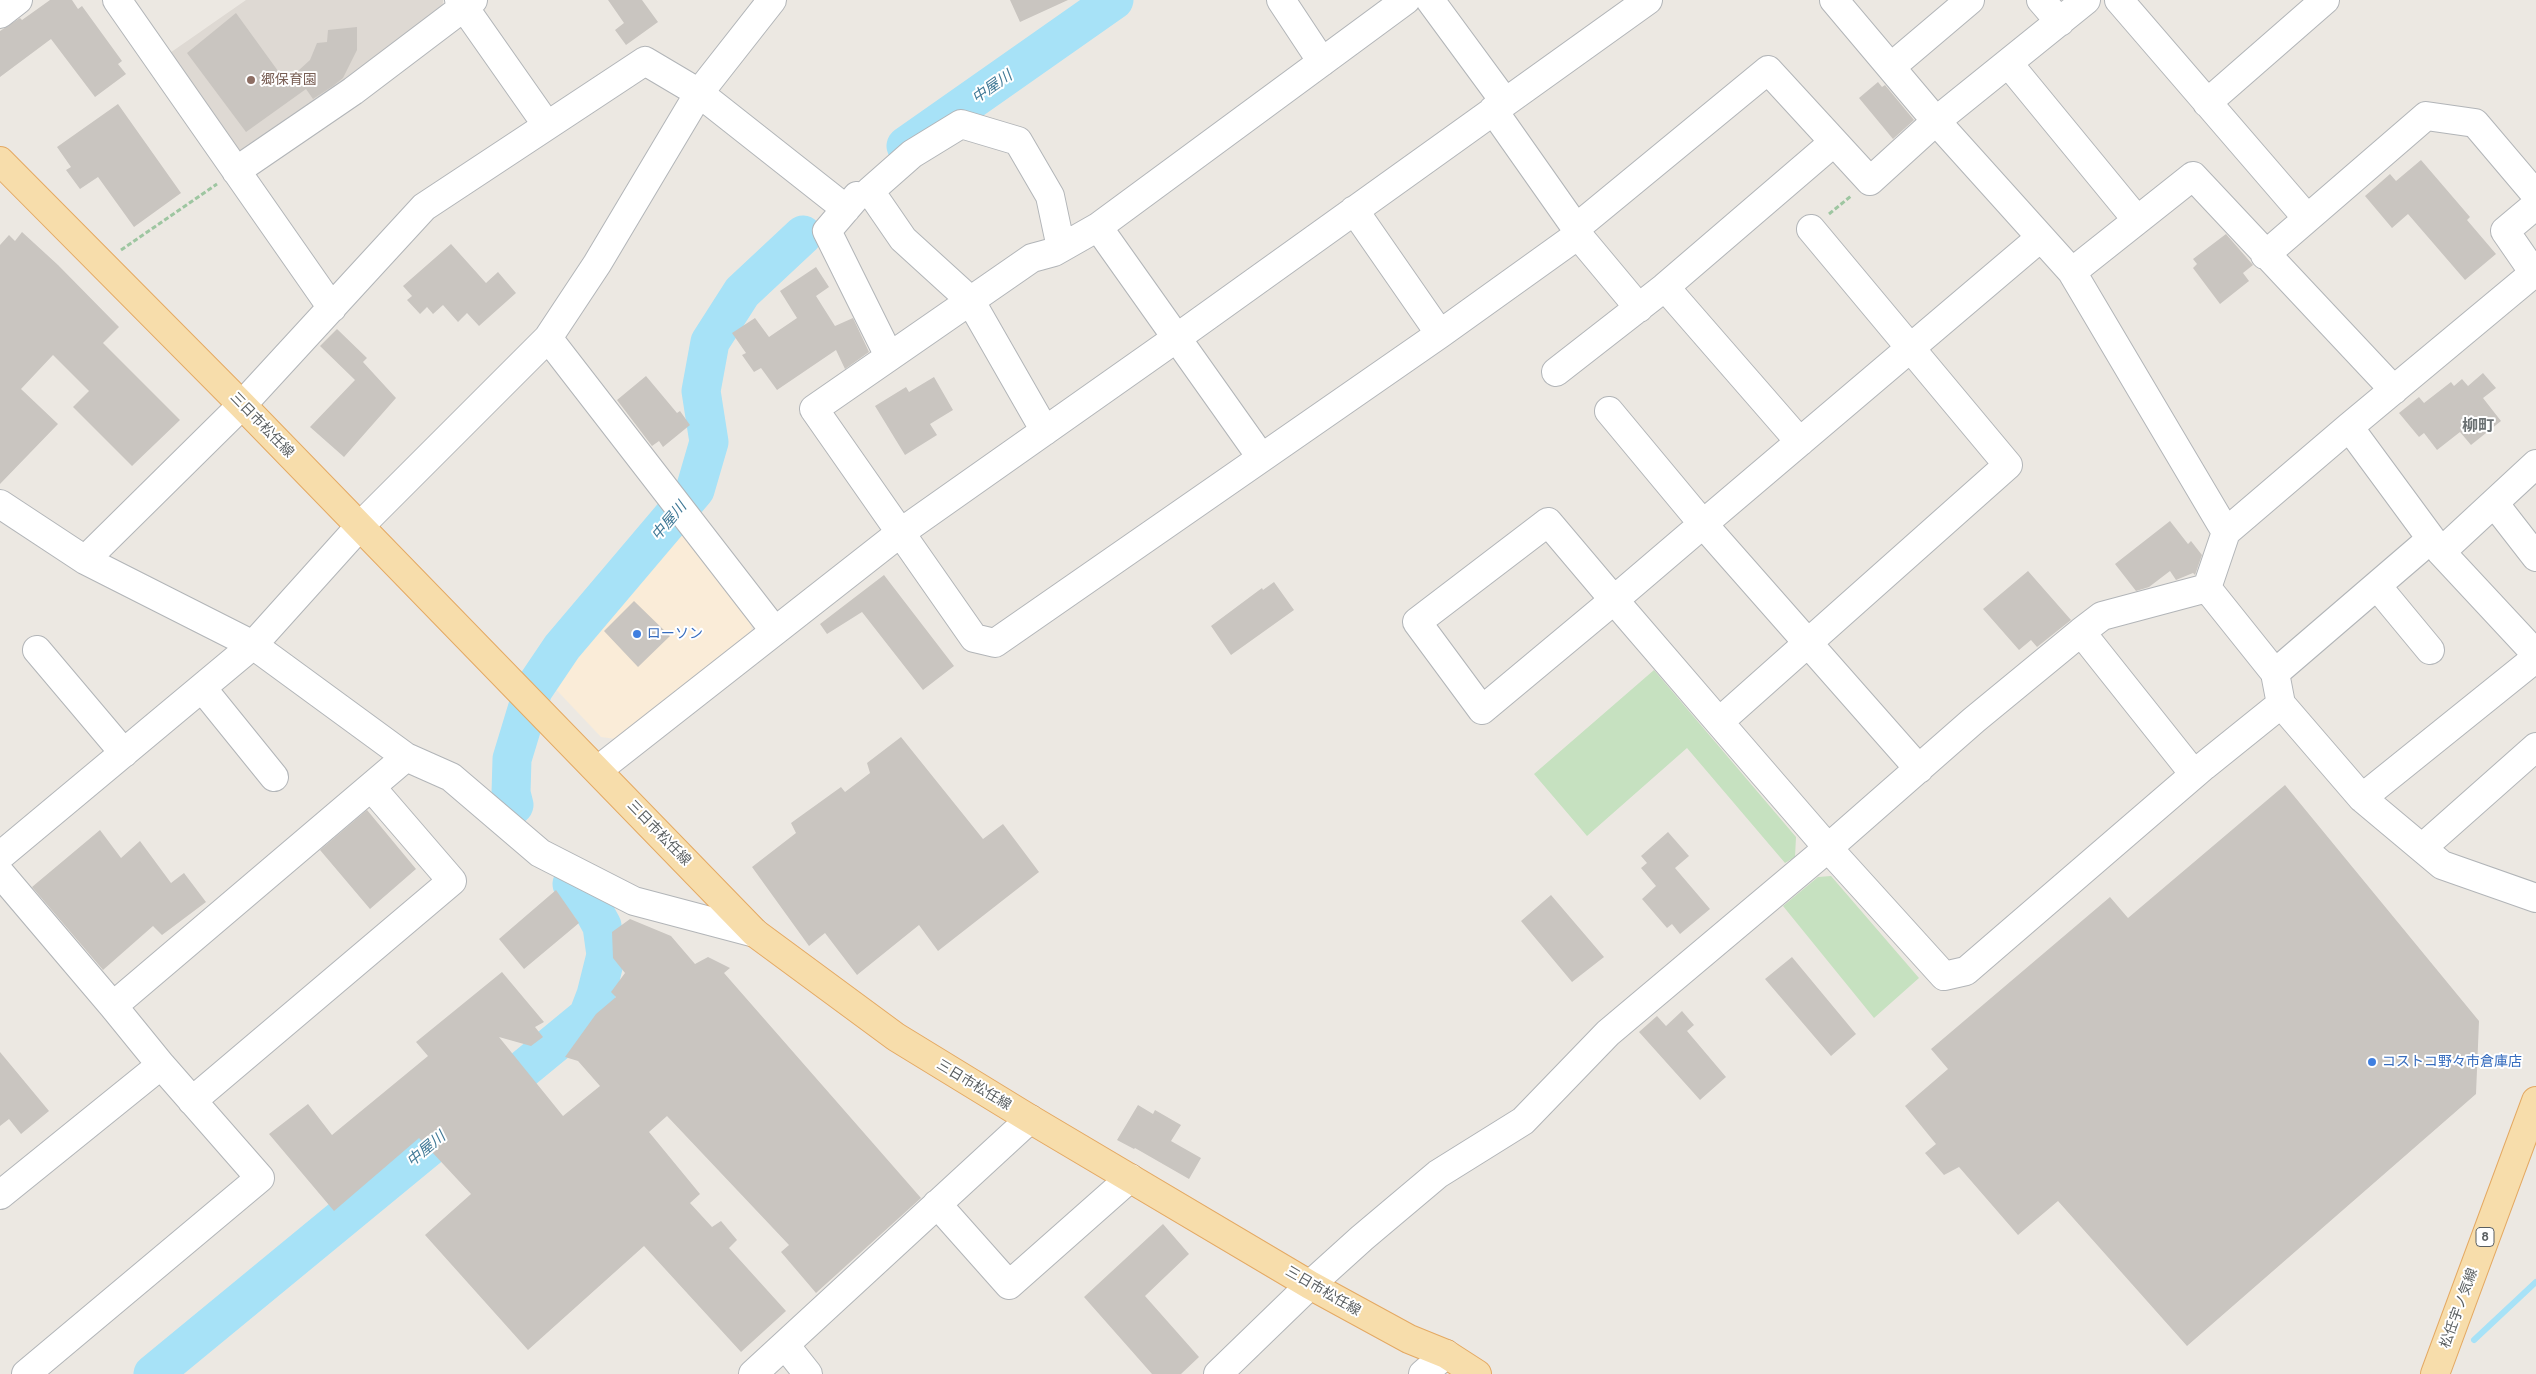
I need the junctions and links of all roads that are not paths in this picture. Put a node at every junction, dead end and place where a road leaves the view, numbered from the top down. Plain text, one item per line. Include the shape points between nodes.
1 (18, 0) edge
2 (117, 0) edge
3 (772, 0) edge
4 (1281, 0) edge
5 (1406, 0) edge
6 (1430, 0) edge
7 (1648, 0) edge
8 (1834, 0) edge
9 (1970, 0) edge
10 (2041, 0) edge
11 (2086, 0) edge
12 (2119, 0) edge
13 (2325, 0) edge
14 (465, 2) edge
15 (0, 14) edge
16 (2060, 22) junction
17 (1322, 62) junction
18 (2008, 63) junction
19 (1891, 67) junction
20 (699, 93) junction
21 (2207, 102) junction
22 (1499, 106) junction
23 (1936, 122) junction
24 (546, 124) junction
25 (1834, 142) junction
26 (0, 161) edge
27 (236, 171) junction
28 (870, 191) junction
29 (2536, 195) edge
30 (2536, 205) edge
31 (846, 209) junction
32 (1354, 210) junction
33 (2307, 218) junction
34 (2137, 220) junction
35 (1098, 228) junction
36 (1811, 229) road end
37 (1577, 231) junction
38 (2040, 238) junction
39 (1054, 252) junction
40 (2264, 254) junction
41 (2072, 272) junction
42 (2535, 274) edge
43 (1665, 287) junction
44 (970, 300) junction
45 (332, 308) junction
46 (1638, 308) junction
47 (1440, 334) junction
48 (1178, 337) junction
49 (548, 338) junction
50 (1911, 348) junction
51 (889, 356) junction
52 (1556, 372) dead end
53 (2394, 390) junction
54 (242, 405) junction
55 (1609, 411) dead end
56 (2349, 427) junction
57 (1045, 431) junction
58 (1800, 442) junction
59 (1261, 457) junction
60 (2536, 464) edge
61 (2494, 503) junction
62 (0, 504) edge
63 (1703, 524) junction
64 (360, 526) junction
65 (2226, 532) junction
66 (900, 533) junction
67 (2436, 545) junction
68 (2536, 557) edge
69 (86, 560) junction
70 (2377, 586) junction
71 (2207, 588) junction
72 (1614, 600) junction
73 (774, 630) junction
74 (2082, 632) junction
75 (1808, 644) junction
76 (253, 646) junction
77 (37, 650) dead end
78 (2430, 650) dead end
79 (2536, 654) edge
80 (2536, 658) edge
81 (2275, 673) junction
82 (202, 688) junction
83 (2281, 704) junction
84 (1719, 722) junction
85 (2536, 747) edge
86 (124, 753) junction
87 (406, 757) junction
88 (1919, 769) junction
89 (598, 770) junction
90 (2194, 774) junction
91 (274, 777) dead end
92 (370, 787) junction
93 (2362, 798) junction
94 (1828, 848) junction
95 (2422, 848) junction
96 (0, 856) edge
97 (0, 873) edge
98 (2536, 898) edge
99 (755, 933) junction
100 (113, 1006) junction
101 (161, 1065) junction
102 (192, 1100) junction
103 (2536, 1101) edge
104 (1030, 1119) junction
105 (1130, 1178) junction
106 (0, 1195) edge
107 (937, 1204) junction
108 (1310, 1285) junction
109 (785, 1345) junction
110 (1446, 1354) junction
111 (26, 1374) edge
112 (753, 1374) edge
113 (808, 1374) edge
114 (1218, 1374) edge
115 (1423, 1374) edge
116 (1477, 1374) edge
117 (2435, 1374) edge

1 - 15 street
2 - 27 street
3 - 20 street
4 - 17 street
5 - 17 street
6 - 22 street
7 - 22 street
8 - 19 street
9 - 19 street
10 - 16 street
11 - 16 street
12 - 21 street
13 - 21 street
14 - 24 street
14 - 27 street via 353,91
16 - 18 street
17 - 35 street
18 - 23 street
18 - 34 street
19 - 23 street
20 - 24 street via 646,61
20 - 31 street
20 - 49 street via 597,264
21 - 33 street
22 - 32 street
22 - 37 street
23 - 25 street via 1870,181
23 - 38 street
24 - 45 street via 424,207
25 - 37 street via 1768,70
25 - 43 street
26 - 54 main road, 三日市松任線
27 - 45 street
28 - 31 street via 858,195
28 - 39 street via 912,154 961,124 1018,141 1050,196 1060,243
28 - 44 street via 904,239
29 - 33 street via 2475,123 2426,116
30 - 42 street via 2505,231
31 - 51 street via 827,231
32 - 47 street
32 - 48 street
33 - 40 street
34 - 40 street via 2193,176
34 - 41 street
35 - 39 street
35 - 48 street
36 - 50 street
37 - 46 street
37 - 47 street
38 - 41 street
38 - 50 street
39 - 44 street via 1032,258
40 - 53 street
41 - 65 street
42 - 53 street
43 - 46 street
43 - 58 street
44 - 51 street
44 - 57 street
45 - 54 street
46 - 52 street
47 - 59 street
48 - 57 street
48 - 59 street
49 - 64 street
49 - 73 street
50 - 58 street
50 - 75 street via 2008,465
51 - 66 street via 814,409
53 - 56 street
54 - 64 main road, 三日市松任線
54 - 69 street
55 - 63 street
56 - 65 street
56 - 67 street
57 - 66 street
58 - 63 street
59 - 66 street via 995,643 974,638
60 - 61 street
61 - 67 street
61 - 68 street
62 - 69 street
63 - 72 street
63 - 75 street
64 - 76 street
64 - 89 main road, 三日市松任線
65 - 71 street
66 - 73 street
67 - 70 street
67 - 79 street
69 - 76 street
70 - 78 street
70 - 81 street
71 - 74 street via 2102,616
71 - 81 street
72 - 72 street via 1548,522 1417,622 1482,710
72 - 84 street
73 - 89 street
74 - 88 street
74 - 90 street
75 - 84 street
75 - 88 street
76 - 82 street
76 - 87 street
77 - 86 street
80 - 93 street
81 - 83 street
82 - 86 street
82 - 91 street
83 - 90 street
83 - 93 street
84 - 94 street
85 - 95 street
86 - 96 street
87 - 92 street
87 - 99 street via 451,777 540,853 634,901
88 - 94 street
89 - 99 main road, 三日市松任線
90 - 94 street via 1966,971 1944,976
92 - 100 street
92 - 102 street via 452,881
93 - 95 street
94 - 108 street via 1608,1033 1523,1121 1438,1174
95 - 98 street via 2442,864
97 - 100 street
99 - 104 main road, 三日市松任線 via 896,1037
100 - 101 street
101 - 102 street
101 - 106 street
102 - 111 street via 260,1178
103 - 117 main road, 松任宇ノ気線 / 8
104 - 105 main road, 三日市松任線
104 - 107 street
105 - 107 street via 1010,1285
105 - 108 main road, 三日市松任線
107 - 109 street
108 - 110 main road, 三日市松任線 via 1409,1339
108 - 114 street
109 - 112 street
109 - 113 street
110 - 115 street
110 - 116 main road, 三日市松任線

